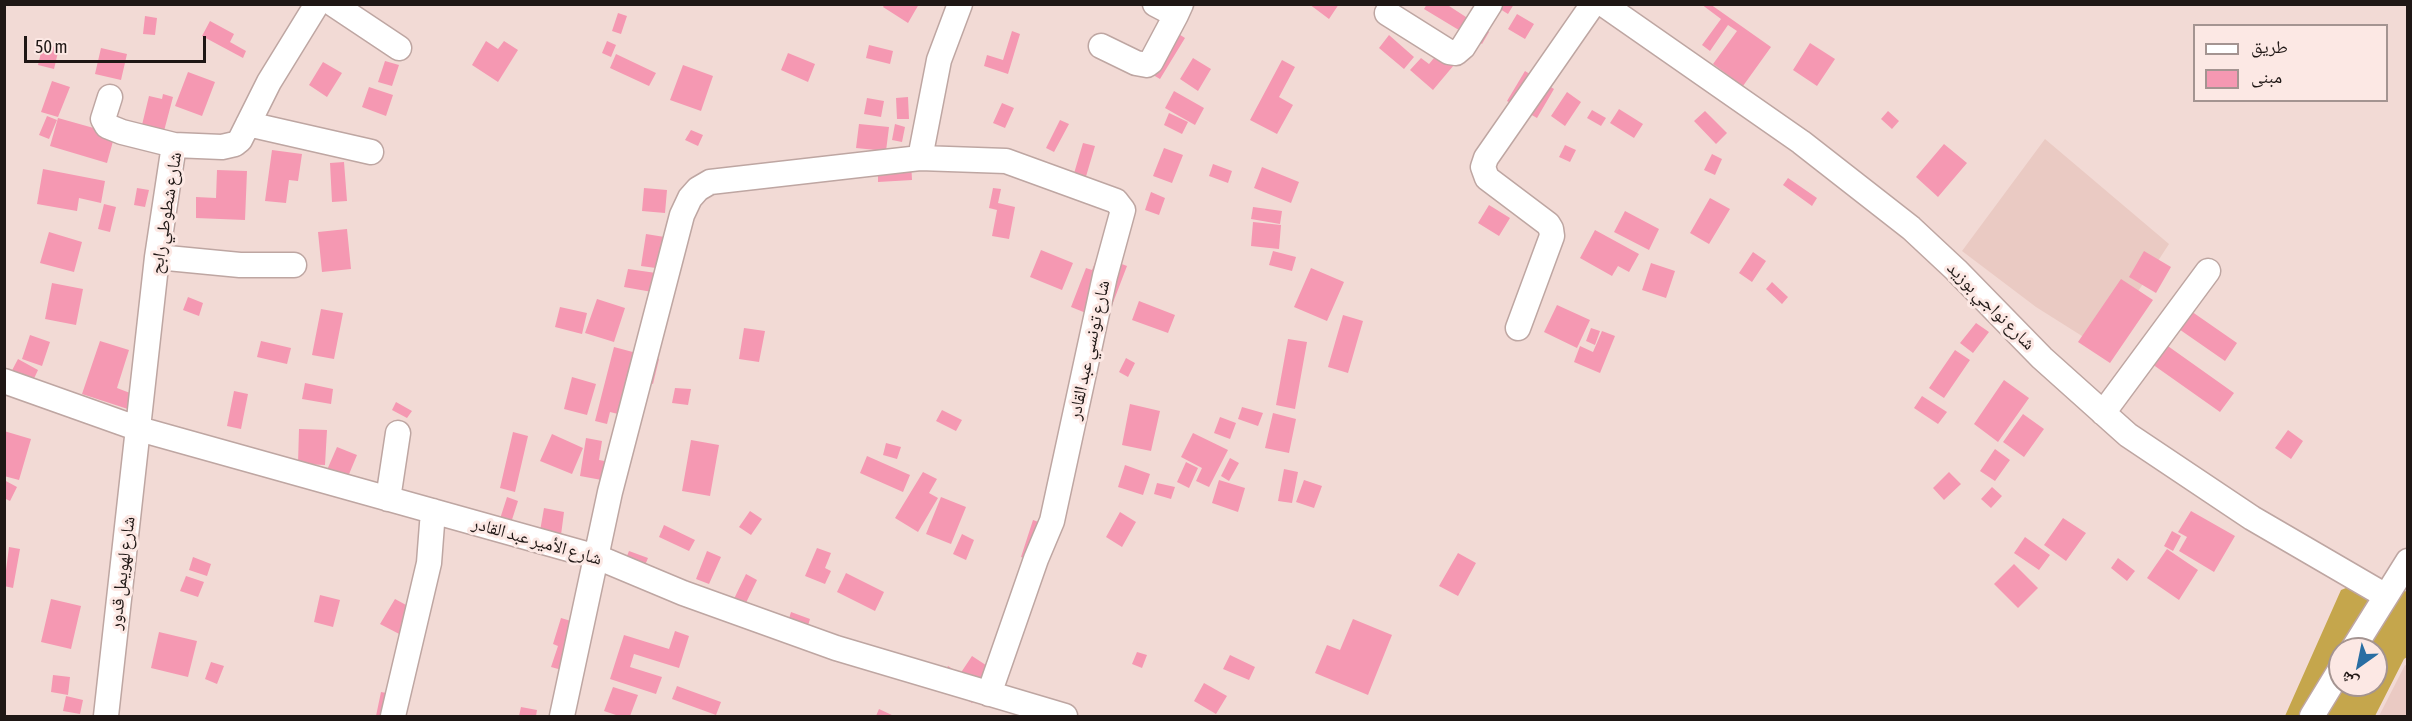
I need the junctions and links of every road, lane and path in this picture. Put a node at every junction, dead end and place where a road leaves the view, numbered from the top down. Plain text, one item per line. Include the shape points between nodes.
1 (317, 4) edge
2 (333, 4) edge
3 (960, 4) edge
4 (1490, 4) edge
5 (1593, 4) edge
6 (1603, 4) edge
7 (1171, 8) edge
8 (1387, 13) dead end
9 (1101, 46) dead end
10 (399, 48) dead end
11 (110, 97) dead end
12 (248, 124) junction
13 (174, 145) junction
14 (371, 152) dead end
15 (920, 158) junction
16 (158, 257) junction
17 (294, 265) dead end
18 (2208, 271) dead end
19 (1518, 328) dead end
20 (4, 381) edge
21 (2103, 413) junction
22 (139, 429) junction
23 (398, 433) dead end
24 (388, 499) junction
25 (433, 511) junction
26 (597, 557) junction
27 (2408, 561) edge
28 (2386, 596) junction
29 (2360, 637) edge
30 (2328, 690) edge
31 (990, 694) junction
32 (106, 717) edge
33 (393, 717) edge
34 (562, 717) edge
35 (1065, 717) edge
36 (2312, 717) edge

1 - 12 street, شارع شطوطي رابح
2 - 10 street
3 - 15 street via 939,60
4 - 8 street via 1456,53
5 - 19 street via 1483,167 1487,178 1551,230
6 - 21 street, شارع نواجي بوزيد via 1801,142 1894,213
7 - 9 street via 1152,62 1147,65
11 - 13 street via 103,119 107,126
12 - 13 street, شارع شطوطي رابح via 235,144
12 - 14 street
13 - 16 street, شارع شطوطي رابح
15 - 26 street via 710,182 690,198 682,215 610,492
15 - 31 street, شارع تونسي عبد القادر via 1006,161 1116,201 1123,210 1052,521
16 - 17 street via 240,265
16 - 22 street, شارع شطوطي رابح
18 - 21 street
20 - 22 street, شارع الأمير عبد القادر
21 - 28 street, شارع نواجي بوزيد via 2160,458 2252,518
22 - 24 street, شارع الأمير عبد القادر
22 - 32 street, شارع لهويمل قدور
23 - 24 street
24 - 25 street, شارع الأمير عبد القادر
25 - 26 street, شارع الأمير عبد القادر
25 - 33 street via 429,563
26 - 31 street, شارع الأمير عبد القادر via 683,593 836,648
26 - 34 street
27 - 28 street
28 - 29 street
30 - 36 street
31 - 35 street, شارع الأمير عبد القادر

